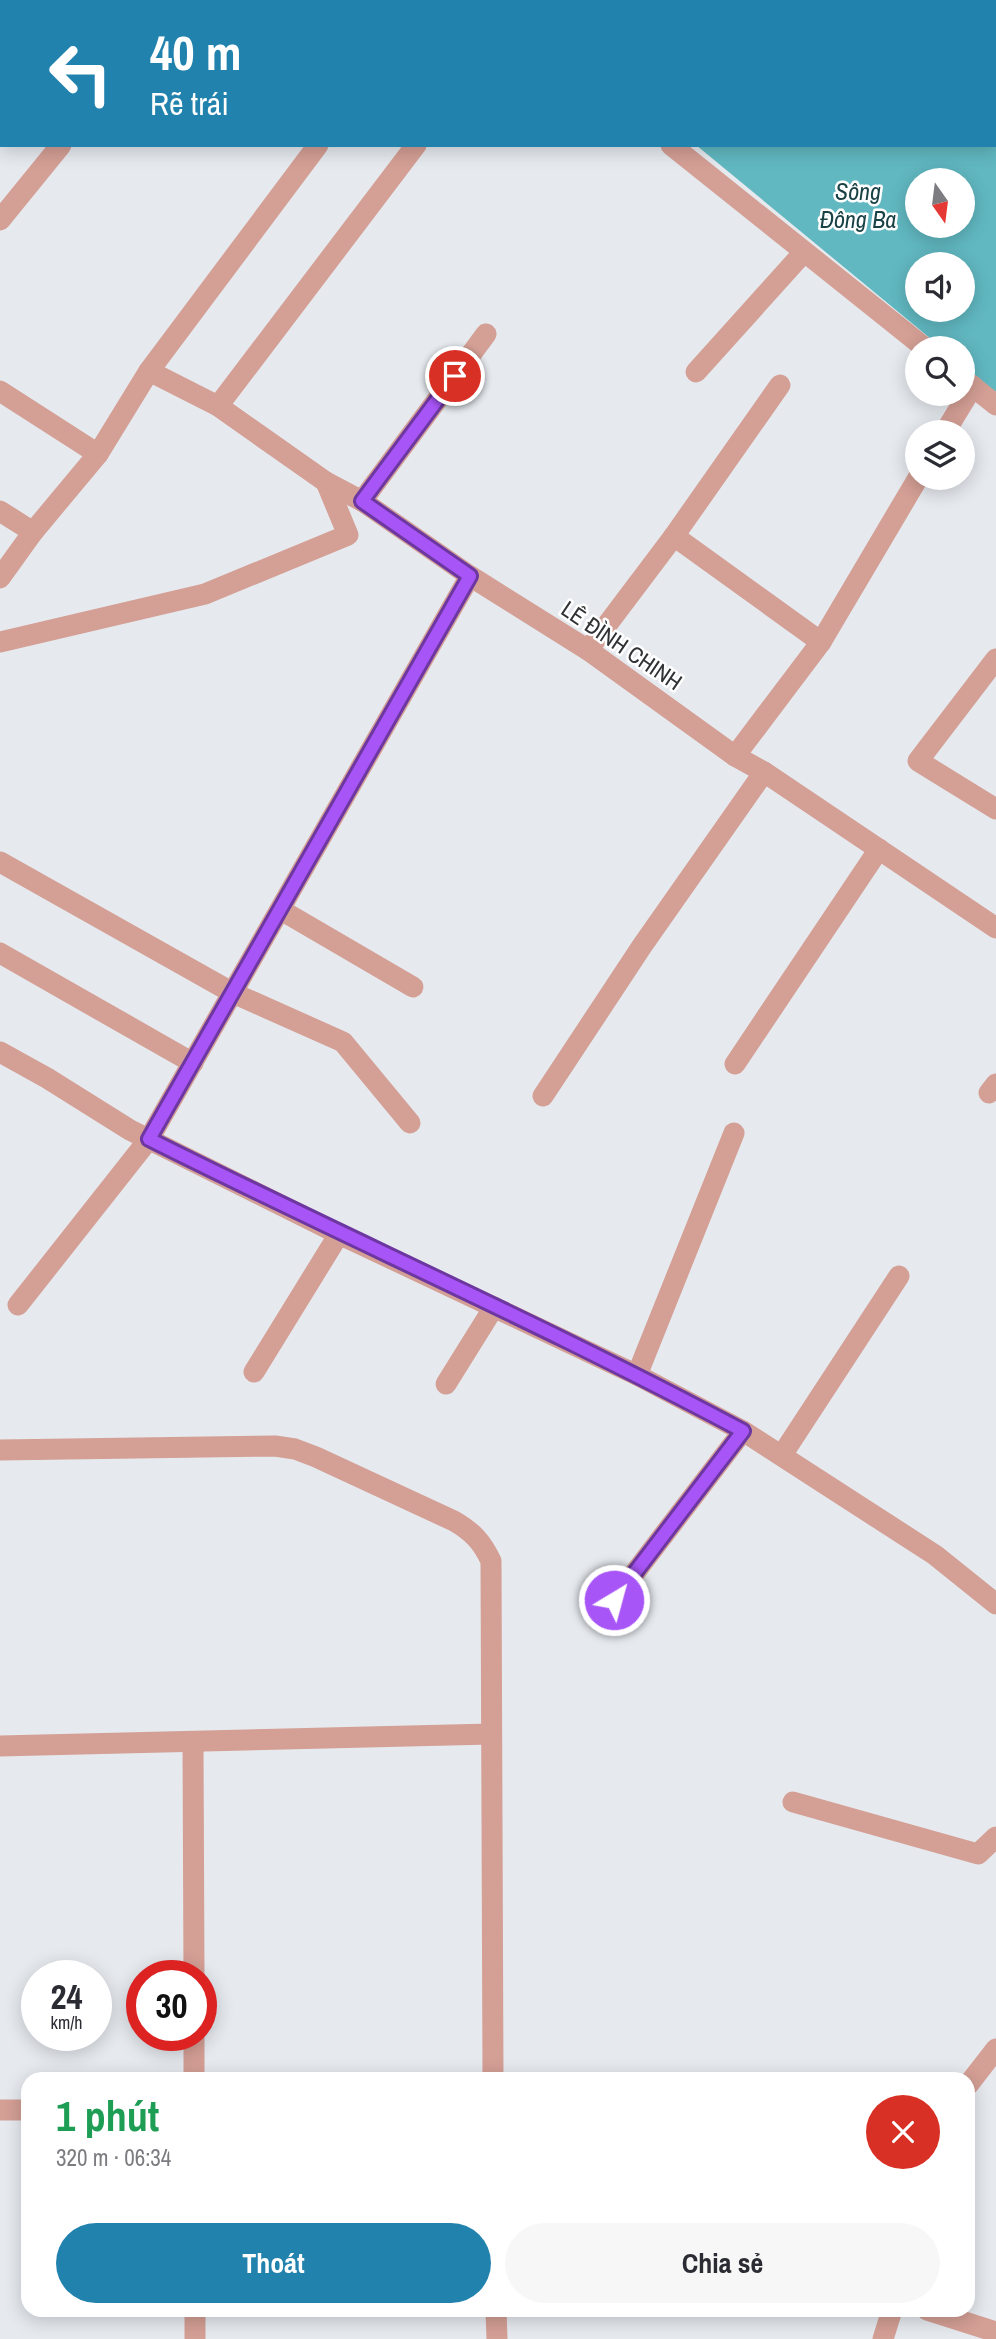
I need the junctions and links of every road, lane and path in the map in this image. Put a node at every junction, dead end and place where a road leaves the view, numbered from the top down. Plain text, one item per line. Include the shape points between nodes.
1 (59, 147) edge
2 (317, 147) edge
3 (414, 147) edge
4 (674, 147) edge
5 (0, 220) edge
6 (804, 251) junction
7 (486, 334) dead end
8 (910, 336) edge
9 (149, 372) junction
10 (696, 372) dead end
11 (780, 386) dead end
12 (975, 388) edge
13 (0, 391) edge
14 (996, 405) edge
15 (218, 406) junction
16 (98, 454) junction
17 (326, 482) junction
18 (911, 490) edge
19 (362, 501) junction
20 (0, 511) edge
21 (33, 532) junction
22 (674, 536) junction
23 (470, 576) junction
24 (0, 578) edge
25 (0, 642) edge
26 (821, 642) junction
27 (589, 650) junction
28 (995, 661) edge
29 (736, 756) junction
30 (764, 772) junction
31 (996, 810) edge
32 (879, 849) junction
33 (0, 862) edge
34 (281, 910) junction
35 (996, 928) edge
36 (0, 953) edge
37 (413, 987) dead end
38 (233, 993) junction
39 (0, 1052) edge
40 (193, 1063) junction
41 (735, 1064) dead end
42 (543, 1096) dead end
43 (410, 1124) dead end
44 (734, 1133) dead end
45 (149, 1139) junction
46 (340, 1234) junction
47 (899, 1276) dead end
48 (18, 1305) dead end
49 (494, 1307) junction
50 (254, 1372) dead end
51 (637, 1375) junction
52 (446, 1384) dead end
53 (743, 1431) junction
54 (0, 1451) edge
55 (782, 1455) junction
56 (614, 1600) dead end
57 (996, 1604) edge
58 (491, 1734) junction
59 (193, 1742) junction
60 (0, 1746) edge
61 (793, 1802) dead end
62 (996, 1837) edge
63 (194, 1960) edge
64 (996, 2049) edge
65 (194, 2051) edge
66 (194, 2072) edge
67 (493, 2072) edge
68 (975, 2076) edge
69 (0, 2110) edge
70 (21, 2110) edge
71 (195, 2317) edge
72 (496, 2317) edge
73 (890, 2317) edge
74 (949, 2317) edge
75 (996, 2332) edge
76 (195, 2339) edge
77 (497, 2339) edge
78 (883, 2339) edge

1 - 5 street
2 - 9 street
3 - 15 street
4 - 6 street
6 - 8 street
6 - 10 street
7 - 19 street
9 - 15 street, LÊ ĐÌNH CHINH
9 - 16 street
11 - 22 street
12 - 14 street
13 - 16 street
15 - 17 street, LÊ ĐÌNH CHINH
16 - 21 street
17 - 19 street, LÊ ĐÌNH CHINH
17 - 25 street via 348,535 205,594
18 - 26 street
19 - 23 street, LÊ ĐÌNH CHINH
20 - 21 street
21 - 24 street
22 - 26 street
22 - 27 street
23 - 27 street, LÊ ĐÌNH CHINH
23 - 34 street
26 - 29 street
27 - 29 street, LÊ ĐÌNH CHINH
28 - 31 street via 918,761
29 - 30 street, LÊ ĐÌNH CHINH
30 - 32 street, LÊ ĐÌNH CHINH
30 - 42 street
32 - 35 street, LÊ ĐÌNH CHINH
32 - 41 street
33 - 38 street
34 - 37 street
34 - 38 street
36 - 40 street
38 - 40 street
38 - 43 street via 344,1042
39 - 45 street
40 - 45 street
44 - 51 street
45 - 46 street
45 - 48 street
46 - 49 street
46 - 50 street
47 - 55 street
49 - 51 street
49 - 52 street
51 - 53 street
53 - 55 street
53 - 56 street
54 - 58 street via 295,1449 471,1531 491,1562
55 - 57 street via 935,1555
58 - 59 street
58 - 67 street
59 - 60 street
59 - 63 street
61 - 62 street via 978,1854
64 - 68 street
65 - 66 street
69 - 70 street
71 - 76 street
72 - 77 street
73 - 78 street
74 - 75 street

